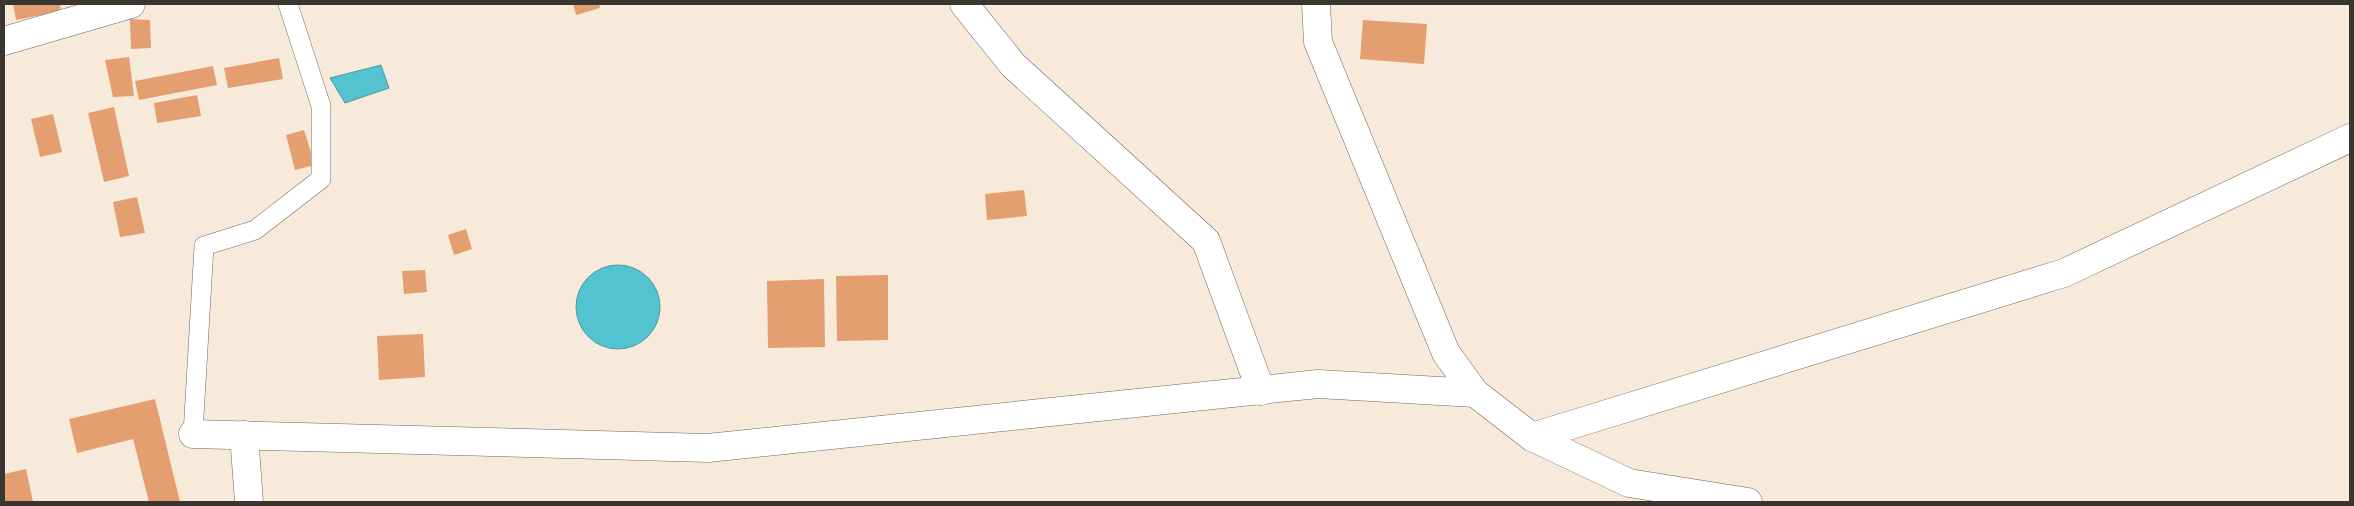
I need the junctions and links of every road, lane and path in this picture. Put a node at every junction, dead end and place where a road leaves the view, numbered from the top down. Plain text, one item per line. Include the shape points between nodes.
1 (131, 4) edge
2 (288, 4) edge
3 (964, 4) edge
4 (1316, 4) edge
5 (4, 41) edge
6 (2350, 138) edge
7 (1261, 390) junction
8 (1475, 393) junction
9 (193, 434) joint
10 (244, 435) junction
11 (1532, 437) junction
12 (249, 502) edge
13 (1748, 502) edge

1 - 5 street
2 - 9 lane via 321,106 321,179 254,230 204,246
3 - 7 street via 1013,65 1206,241
4 - 8 street via 1318,42 1446,352
6 - 11 street via 2064,272
7 - 8 street via 1318,384
7 - 10 street via 708,448
8 - 11 street
9 - 10 street
10 - 12 street
11 - 13 street via 1629,483

